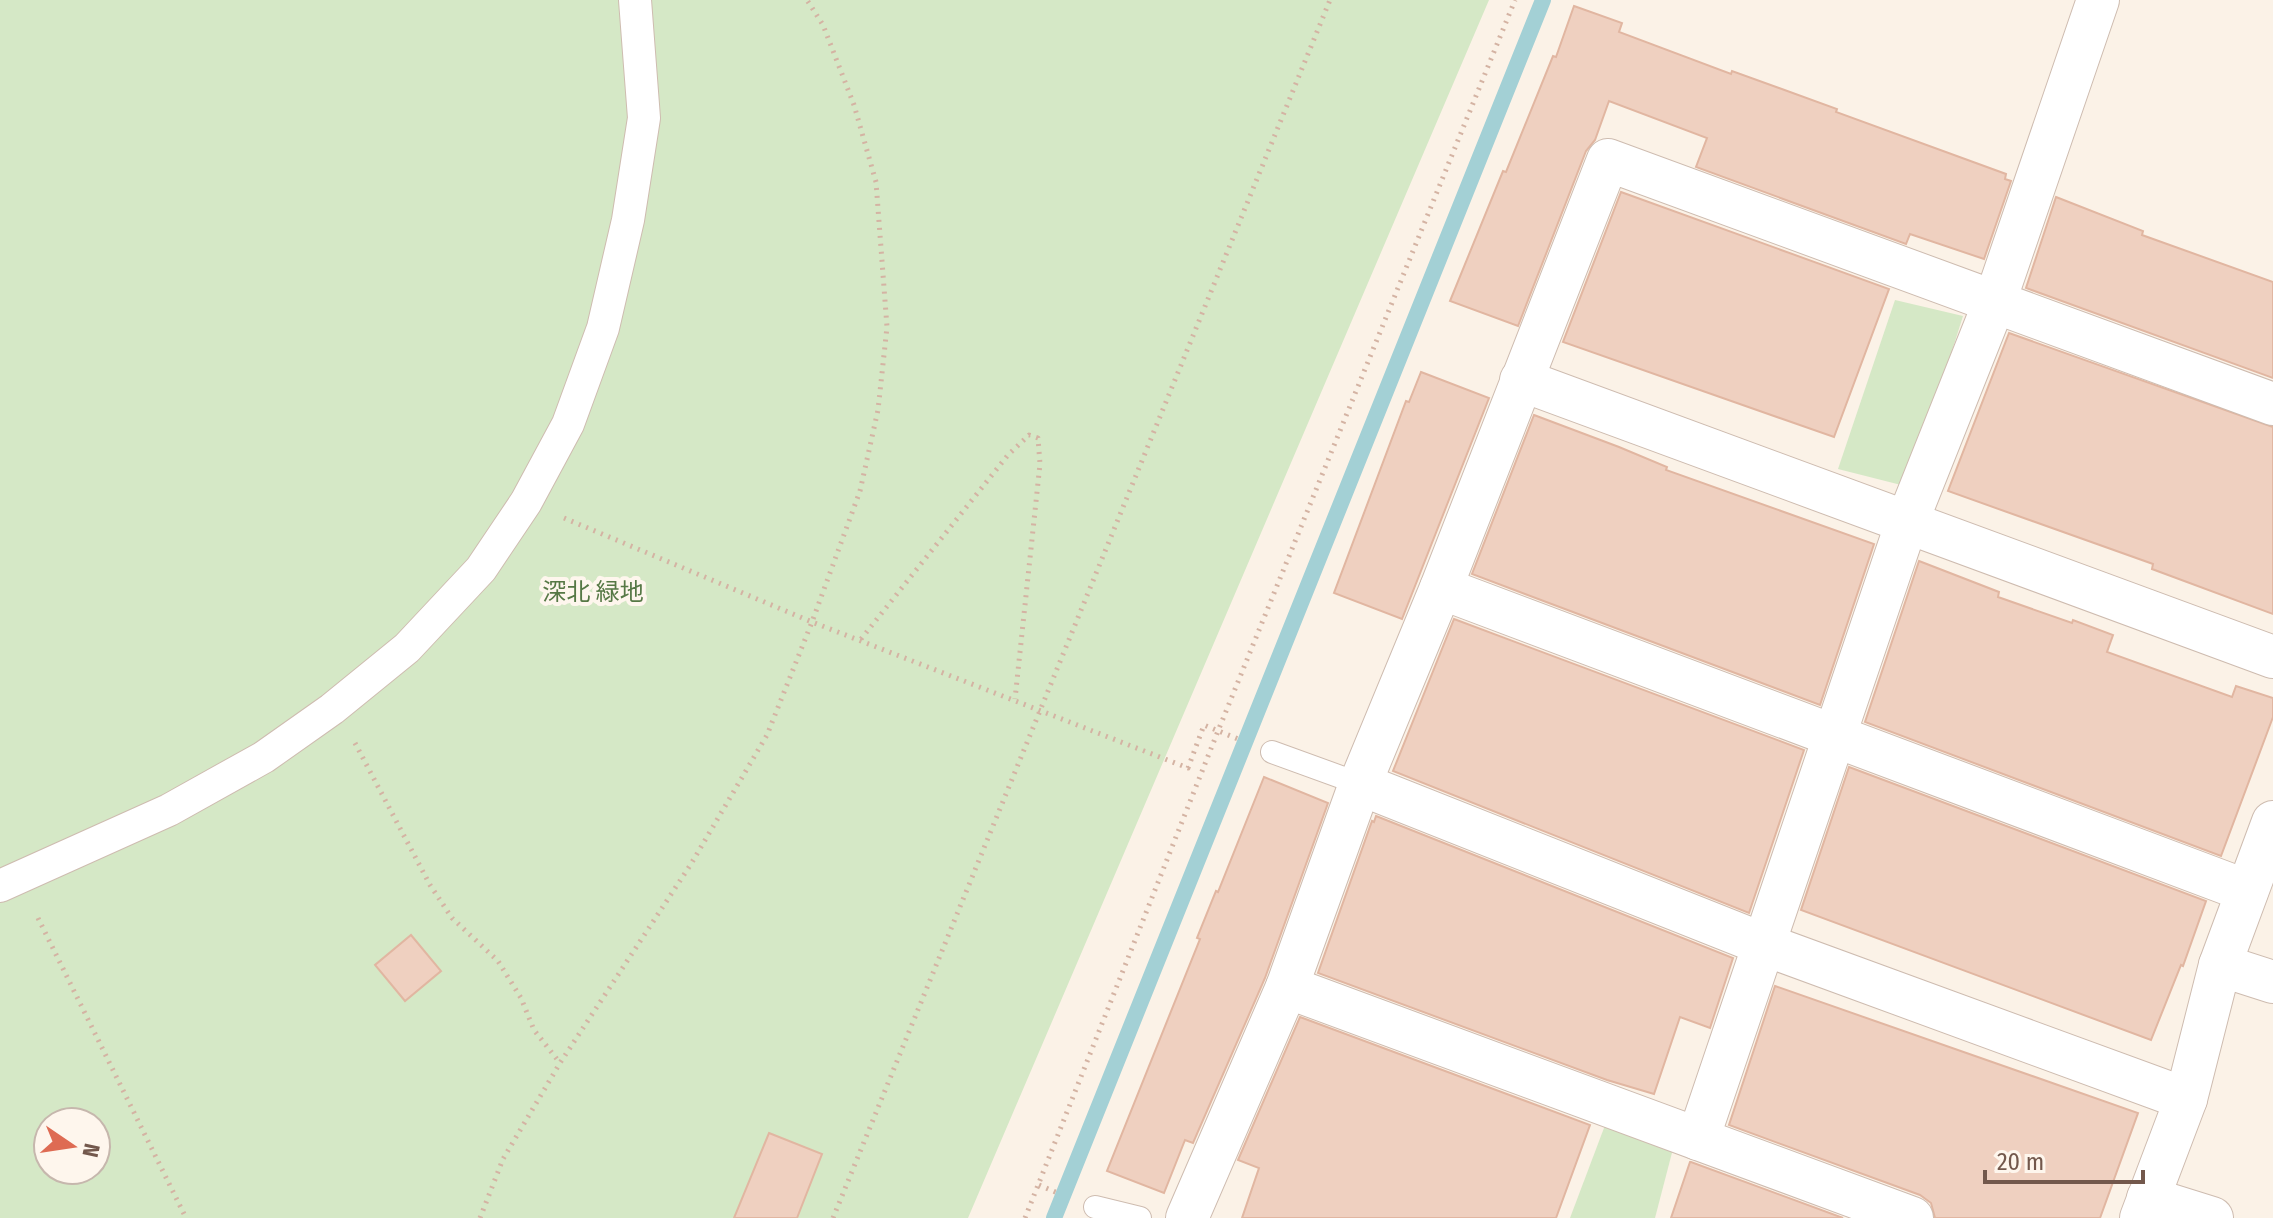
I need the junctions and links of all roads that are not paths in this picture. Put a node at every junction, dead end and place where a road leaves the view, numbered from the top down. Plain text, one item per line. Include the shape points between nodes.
1 (635, 0) edge
2 (2098, 0) edge
3 (1995, 301) junction
4 (1521, 380) junction
5 (2273, 404) edge
6 (1907, 522) junction
7 (1441, 588) junction
8 (2273, 657) edge
9 (1833, 737) junction
10 (1272, 752) dead end
11 (1360, 784) junction
12 (2273, 822) edge
13 (9, 881) edge
14 (2247, 891) junction
15 (1763, 944) junction
16 (2220, 965) junction
17 (2273, 982) edge
18 (1287, 987) junction
19 (2186, 1099) junction
20 (1698, 1139) junction
21 (1095, 1207) dead end
22 (2145, 1208) edge
23 (1140, 1218) edge
24 (1187, 1218) edge
25 (1912, 1218) edge
26 (2212, 1218) edge

1 - 13 street via 644,118 603,328 568,424 526,502 481,569 407,648 264,757 169,810
2 - 3 street
3 - 4 street via 1608,160
3 - 5 street
3 - 6 street
4 - 6 street
4 - 7 street
6 - 8 street
6 - 9 street
7 - 9 street
7 - 11 street
9 - 14 street
9 - 15 street
10 - 11 lane
11 - 15 street
11 - 18 street
12 - 14 street
14 - 16 street
15 - 19 street
15 - 20 street
16 - 17 street
16 - 19 street
18 - 20 street
18 - 24 street
19 - 22 street
20 - 25 street
21 - 23 lane
22 - 26 street

